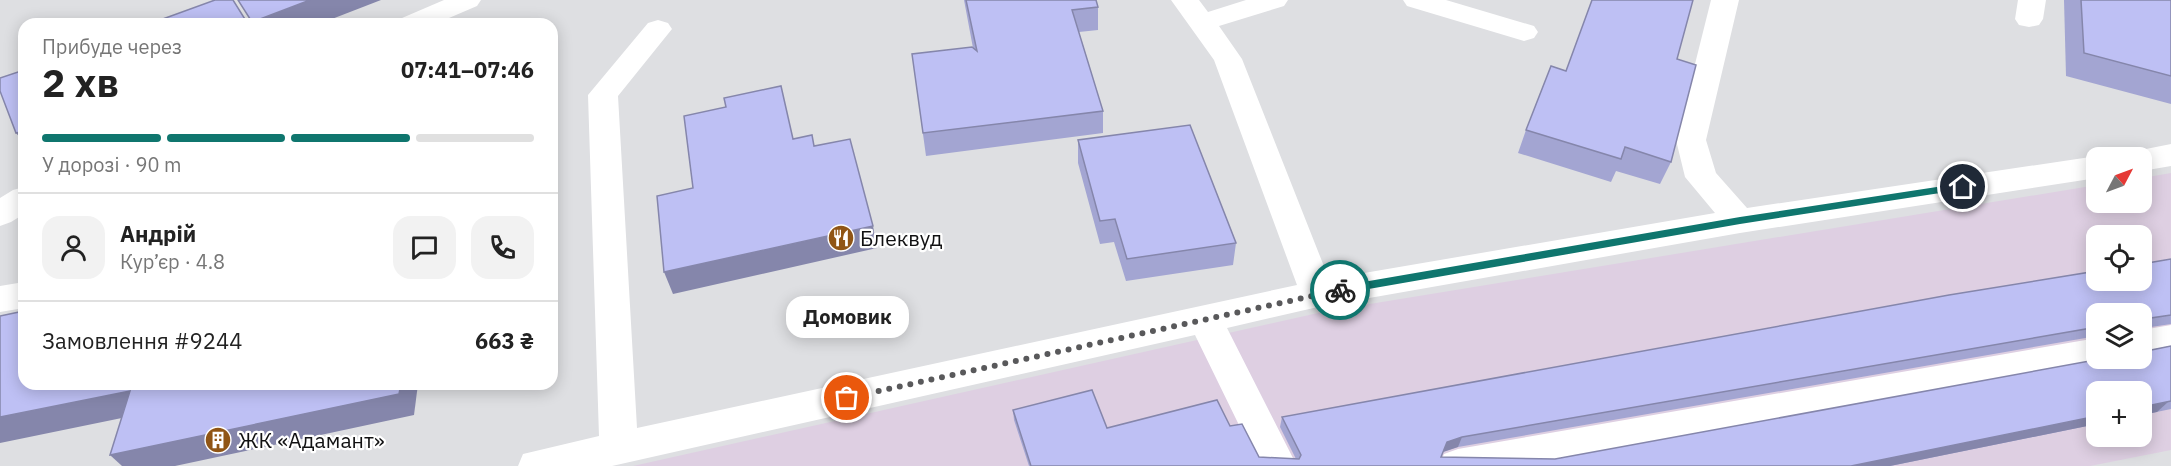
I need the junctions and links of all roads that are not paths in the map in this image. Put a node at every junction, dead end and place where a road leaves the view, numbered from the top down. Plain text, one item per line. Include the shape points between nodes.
1 (467, 0) edge
2 (1274, 0) edge
3 (1417, 0) edge
4 (1725, 0) edge
5 (1193, 11) edge
6 (426, 18) edge
7 (658, 29) dead end
8 (1524, 32) dead end
9 (2171, 155) edge
10 (2152, 158) edge
11 (2086, 168) edge
12 (18, 202) edge
13 (0, 214) edge
14 (1740, 221) junction
15 (1318, 294) junction
16 (18, 296) edge
17 (0, 299) edge
18 (1205, 318) junction
19 (2171, 339) edge
20 (2152, 342) edge
21 (2086, 354) edge
22 (619, 448) junction
23 (537, 466) edge
24 (1278, 466) edge
25 (1458, 466) edge

1 - 6 street
2 - 5 street
3 - 8 street
4 - 14 street via 1691,140 1701,177
5 - 15 street via 1228,59
7 - 22 street via 603,95
9 - 10 street
11 - 14 street
12 - 13 street
14 - 15 street
15 - 18 street
16 - 17 street
18 - 22 street
18 - 24 street
19 - 20 street
21 - 25 street
22 - 23 street

